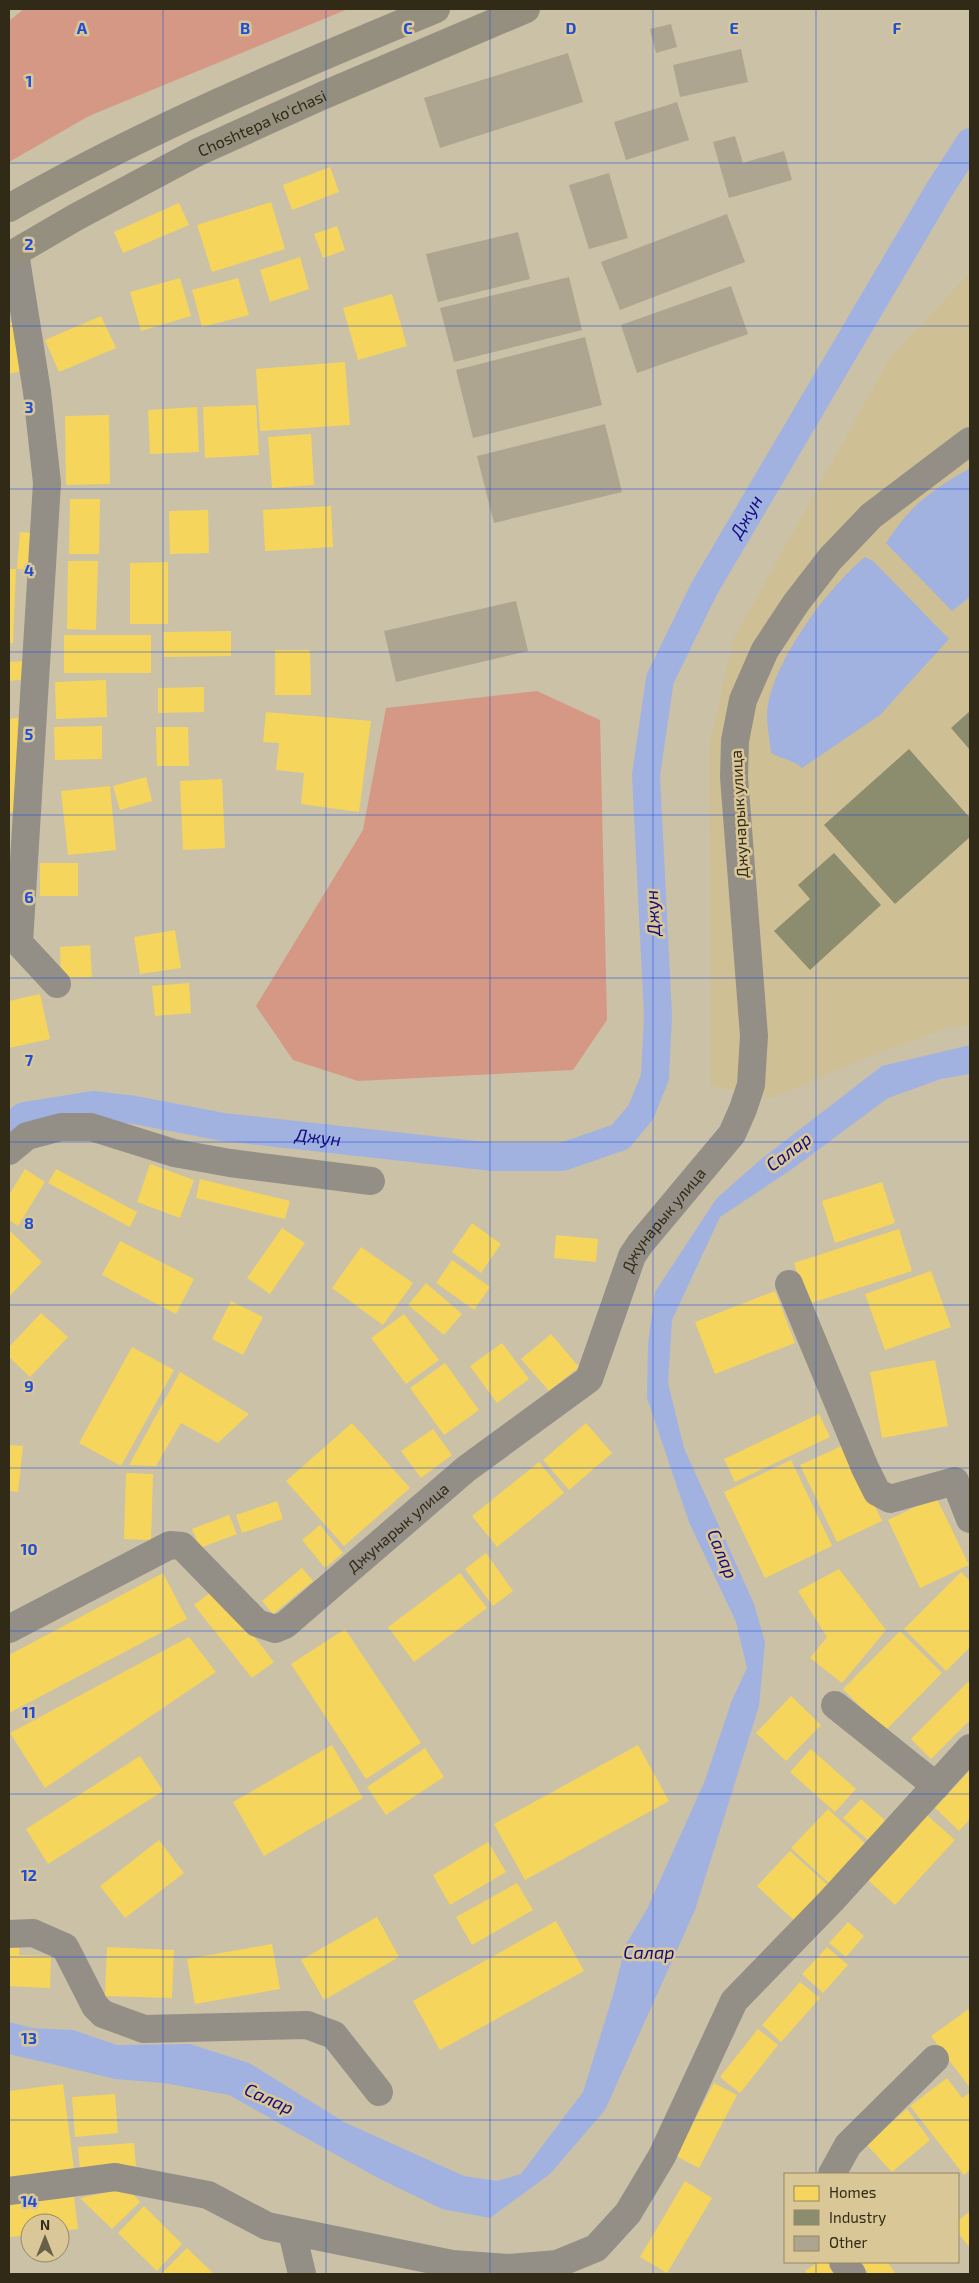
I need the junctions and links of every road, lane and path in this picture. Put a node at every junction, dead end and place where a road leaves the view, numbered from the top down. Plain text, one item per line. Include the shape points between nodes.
1 (436, 9) edge
2 (526, 9) edge
3 (9, 208) edge
4 (12, 255) edge
5 (970, 441) edge
6 (57, 984) dead end
7 (9, 1150) edge
8 (372, 1181) dead end
9 (789, 1284) dead end
10 (970, 1519) edge
11 (9, 1629) edge
12 (835, 1705) dead end
13 (970, 1748) edge
14 (936, 1786) junction
15 (9, 1934) edge
16 (936, 2059) dead end
17 (379, 2092) dead end
18 (833, 2173) edge
19 (9, 2191) edge
20 (292, 2232) junction
21 (845, 2263) edge
22 (302, 2274) edge
23 (852, 2274) edge

1 - 3 main road via 259,82 53,183
2 - 4 main road, Choshtepa ko'chasi via 198,152
4 - 6 street via 37,392 47,483 19,943
5 - 11 street, Джунарык улица via 871,516 830,559 765,650 743,700 735,741 734,777 754,1036 751,1085 732,1134 632,1256 589,1379 466,1469 285,1625 275,1629 257,1623 182,1546 176,1544
7 - 8 street via 27,1136 61,1127 91,1127 174,1153 230,1164
9 - 10 street via 877,1492 890,1499 955,1481
12 - 14 street
13 - 14 street
14 - 20 street via 734,2001 662,2156 628,2213 596,2248 557,2264 508,2268 452,2264
15 - 17 street via 33,1933 65,1947 96,2006 104,2014 144,2029 307,2025 334,2035
16 - 18 street via 848,2145
19 - 20 street via 115,2177 208,2194 266,2226
20 - 22 street
21 - 23 street

